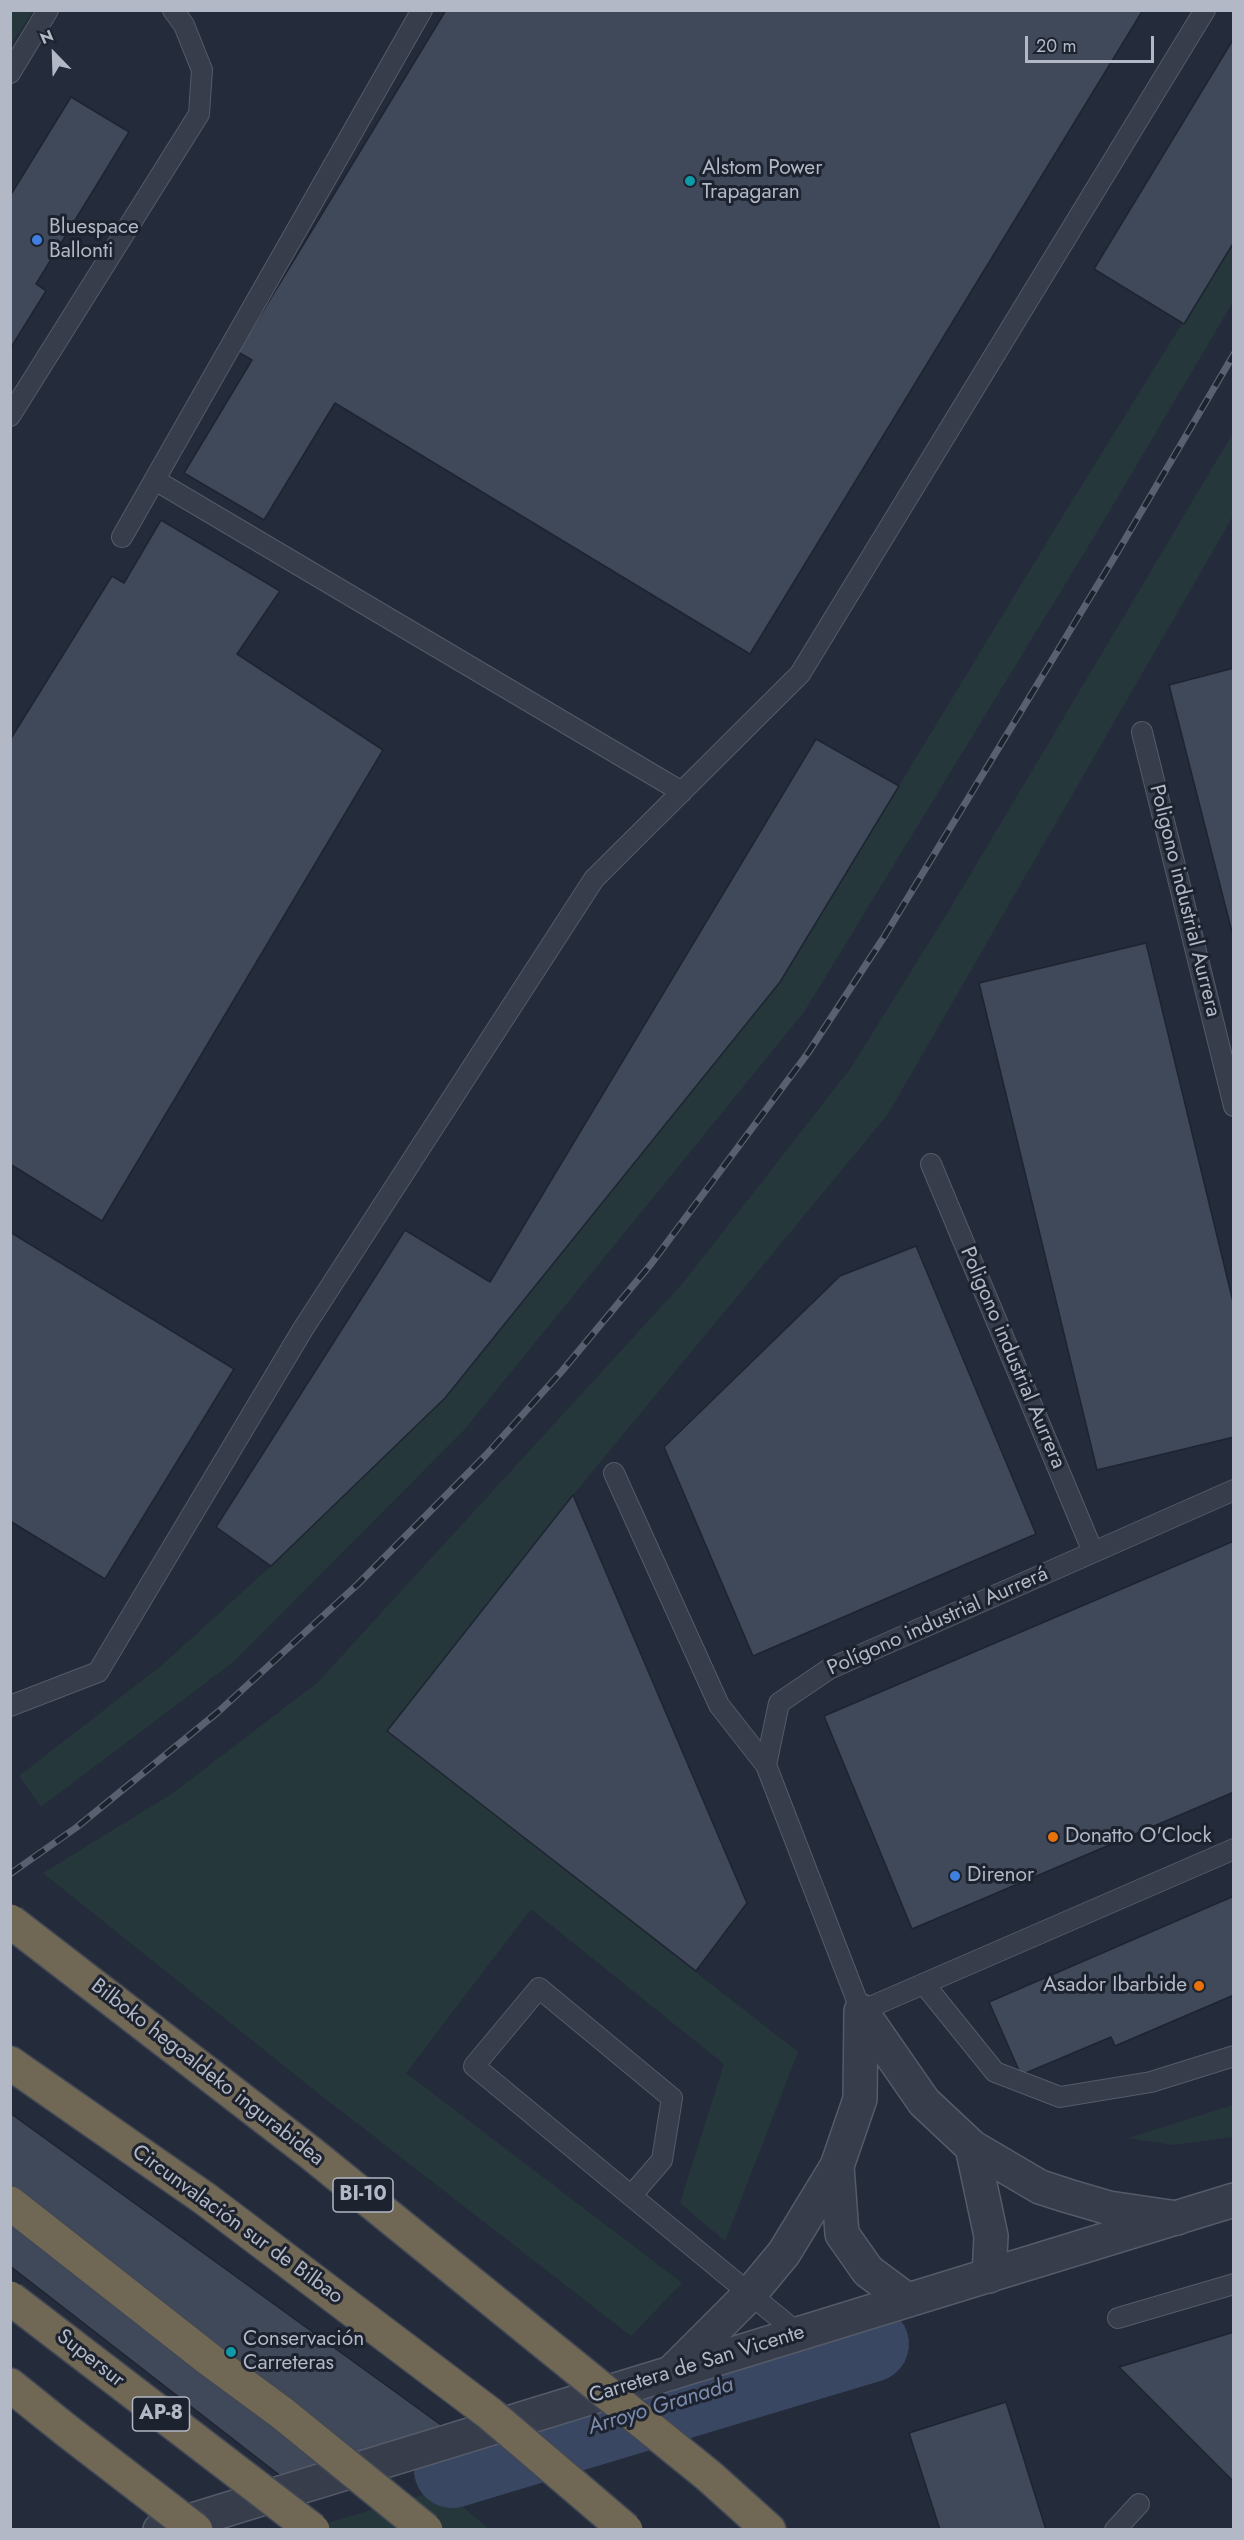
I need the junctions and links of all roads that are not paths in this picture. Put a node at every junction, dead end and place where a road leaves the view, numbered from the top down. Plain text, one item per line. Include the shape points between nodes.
1 (48, 10) edge
2 (173, 10) edge
3 (422, 10) edge
4 (1205, 10) edge
5 (10, 73) edge
6 (10, 416) edge
7 (155, 480) junction
8 (122, 537) dead end
9 (1142, 732) dead end
10 (682, 792) junction
11 (1233, 1106) edge
12 (931, 1164) dead end
13 (615, 1473) dead end
14 (1233, 1490) edge
15 (1093, 1552) junction
16 (10, 1706) edge
17 (766, 1765) junction
18 (1233, 1849) edge
19 (10, 1921) edge
20 (924, 1984) junction
21 (861, 2011) junction
22 (1233, 2056) edge
23 (10, 2063) edge
24 (972, 2147) junction
25 (837, 2166) junction
26 (631, 2196) junction
27 (1233, 2200) edge
28 (10, 2203) edge
29 (1233, 2216) edge
30 (1177, 2218) junction
31 (989, 2276) junction
32 (1233, 2284) edge
33 (750, 2294) junction
34 (10, 2298) edge
35 (907, 2300) junction
36 (1118, 2318) dead end
37 (799, 2334) junction
38 (671, 2373) junction
39 (10, 2385) edge
40 (10, 2401) edge
41 (66, 2430) junction
42 (1140, 2504) dead end
43 (160, 2529) edge
44 (196, 2529) edge
45 (313, 2529) edge
46 (426, 2529) edge
47 (626, 2529) edge
48 (769, 2529) edge
49 (1115, 2529) edge

1 - 5 lane
2 - 6 lane via 202,70 199,114
3 - 7 lane
4 - 10 lane via 800,674
7 - 8 lane
7 - 10 lane
9 - 11 lane, Poligono industrial Aurrera
10 - 16 lane via 594,879 303,1329 98,1672
12 - 15 lane, Poligono industrial Aurrera
13 - 17 lane via 719,1705
14 - 15 lane, Polígono industrial Aurrerá
15 - 17 lane, Polígono industrial Aurrerá via 829,1669 778,1703
17 - 21 lane
18 - 20 lane
19 - 48 highway, Bilboko hegoaldeko ingurabidea / BI-10, bridge via 312,2154
20 - 21 lane
20 - 22 lane via 995,2072 1060,2097 1151,2082
21 - 24 street via 924,2102
21 - 25 street via 860,2099
23 - 47 highway, Circunvalación sur de Bilbao, bridge via 204,2198 489,2413
24 - 30 street via 1040,2187 1109,2208
24 - 31 street via 991,2236
25 - 33 street via 783,2253
25 - 35 street via 842,2234 868,2271
26 - 26 lane via 663,2160 672,2098 539,1988 474,2066
26 - 33 lane
27 - 30 street, Carretera de San Vicente
28 - 46 highway, bridge
29 - 30 lane
30 - 31 street, Carretera de San Vicente
31 - 35 street, Carretera de San Vicente
32 - 36 lane
33 - 37 lane
33 - 38 street
34 - 45 highway, Supersur / AP-8, bridge
35 - 37 street, Carretera de San Vicente
37 - 38 street, Carretera de San Vicente
38 - 43 street, Carretera de San Vicente
39 - 41 highway
40 - 41 highway
41 - 44 highway, bridge
42 - 49 lane

